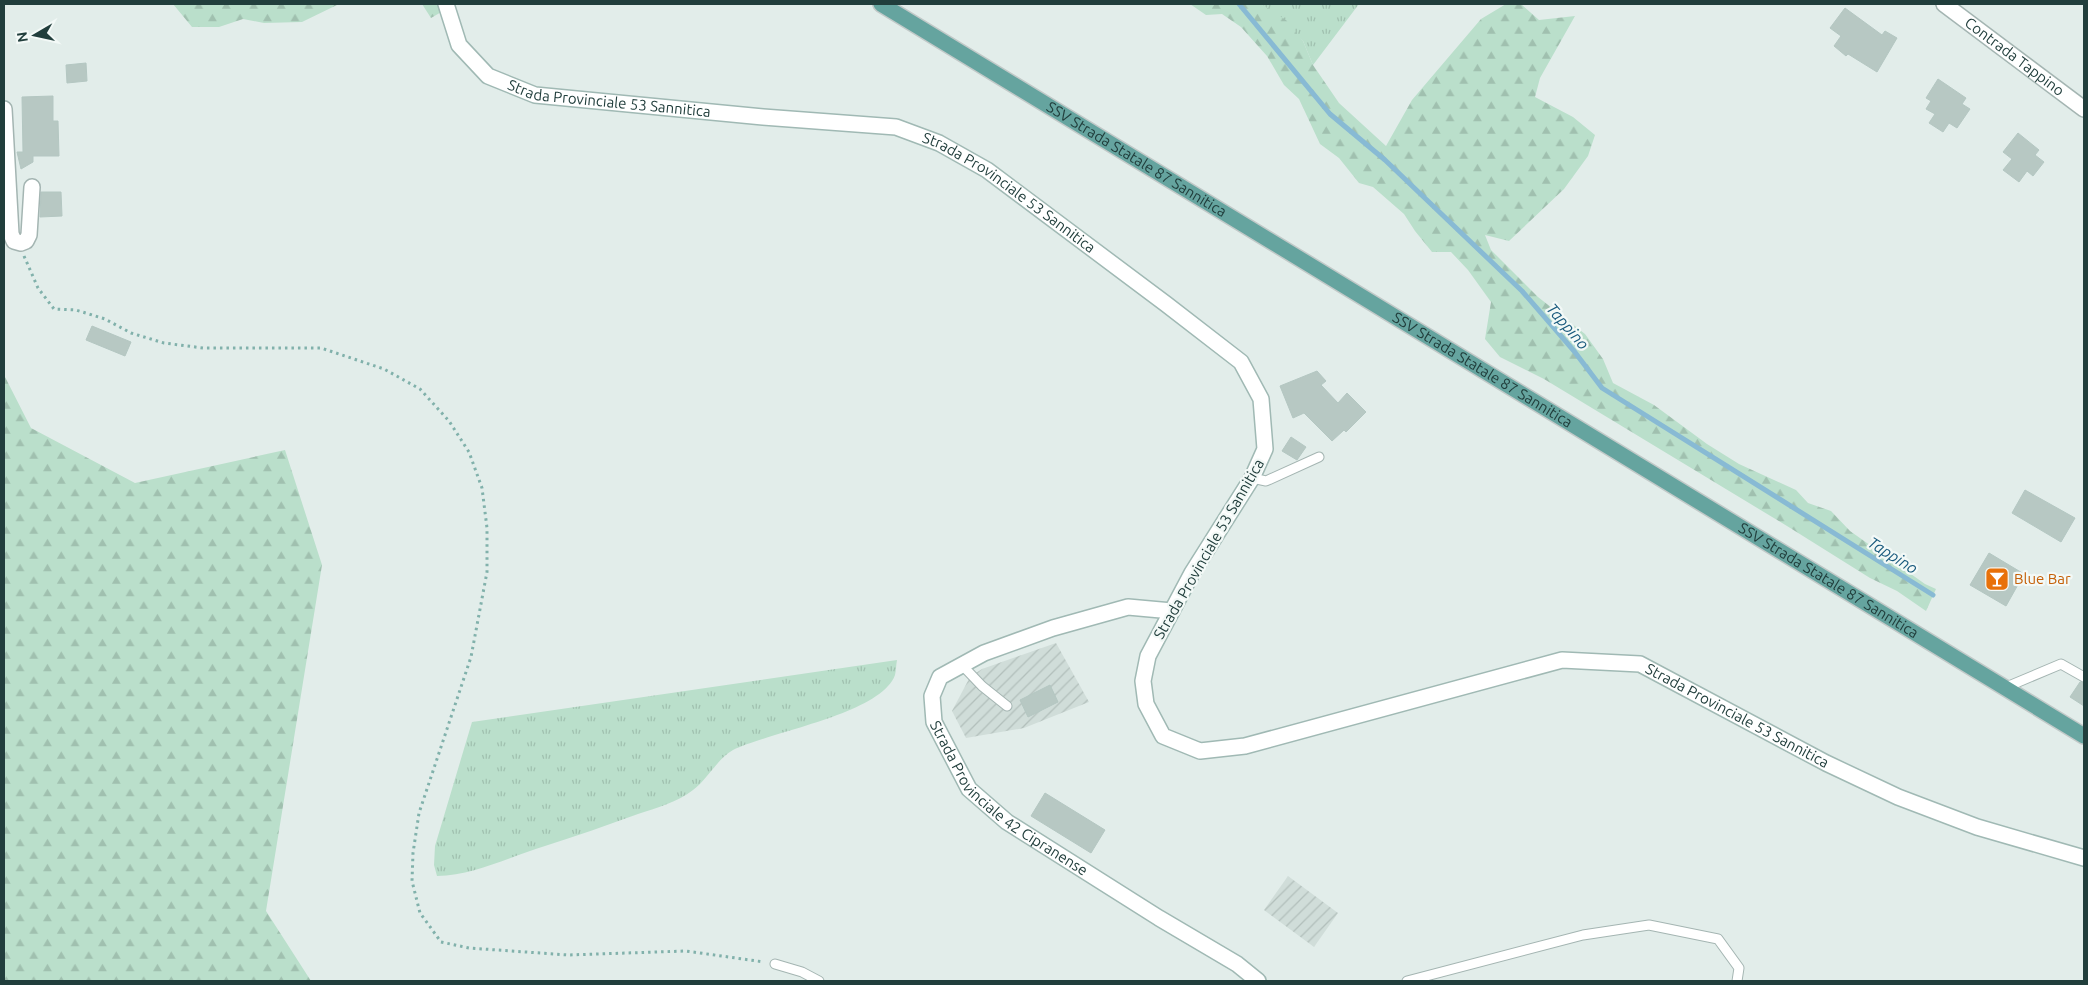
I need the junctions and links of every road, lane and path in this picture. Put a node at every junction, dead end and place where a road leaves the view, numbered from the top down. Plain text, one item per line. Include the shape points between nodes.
1 (446, 4) edge
2 (881, 4) edge
3 (1944, 4) edge
4 (4, 109) edge
5 (2084, 109) edge
6 (32, 187) dead end
7 (21, 243) junction
8 (1320, 457) dead end
9 (1252, 478) junction
10 (1172, 611) junction
11 (961, 664) junction
12 (2084, 677) edge
13 (2004, 688) junction
14 (1007, 706) dead end
15 (2084, 736) edge
16 (2084, 858) edge
17 (775, 964) joint
18 (819, 981) edge
19 (1258, 981) edge
20 (1407, 981) edge
21 (1737, 981) edge

1 - 9 street, Strada Provinciale 53 Sannitica via 459,45 488,76 535,95 896,127 939,143 987,170 1241,362 1261,399 1265,449
2 - 13 main road, SSV Strada Statale 87 Sannitica
3 - 5 street, Contrada Tappino
4 - 7 street via 11,234 14,241
6 - 7 street via 29,235
7 - 17 path via 38,288 54,309 76,310 164,343 203,348 321,348 384,369 420,389 449,421 470,452 482,488 487,528 487,572 471,657 422,804 413,853 412,881 420,913 441,942 469,948 568,955 686,951
8 - 9 lane via 1266,481
9 - 10 street, Strada Provinciale 53 Sannitica
10 - 11 street, Strada Provinciale 42 Cipranense via 1128,607 1053,628
10 - 16 street, Strada Provinciale 53 Sannitica via 1148,656 1143,681 1146,704 1163,736 1200,751 1245,746 1562,660 1640,664 1826,763 1898,797 1977,826
11 - 14 lane
11 - 19 street, Strada Provinciale 42 Cipranense via 940,676 932,696 934,722 969,789 1007,822 1237,964
12 - 13 lane via 2061,664
13 - 15 main road, SSV Strada Statale 87 Sannitica
17 - 18 lane
20 - 21 lane via 1583,935 1649,925 1718,940 1739,968

